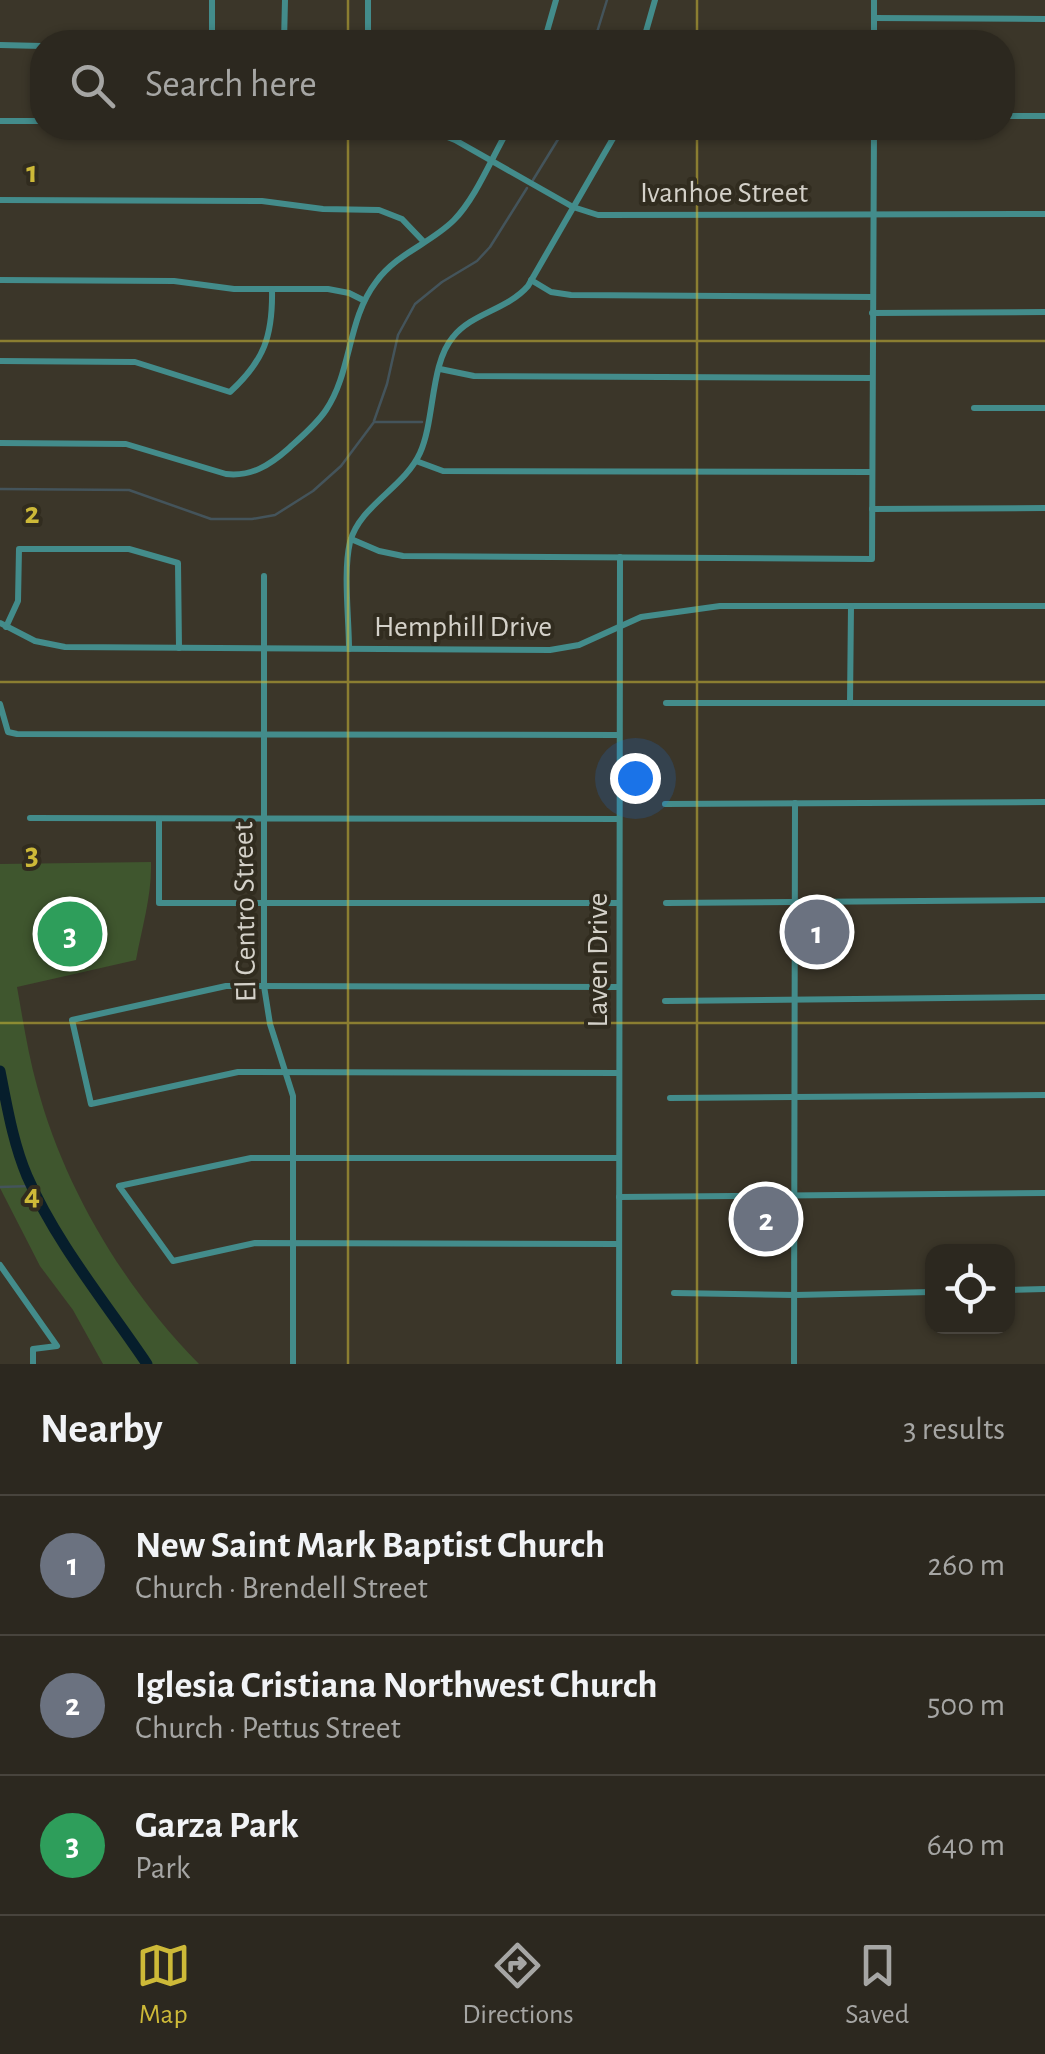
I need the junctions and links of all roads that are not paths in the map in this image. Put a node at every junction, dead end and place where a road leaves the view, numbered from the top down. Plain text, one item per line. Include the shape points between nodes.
1 (212, 0) edge
2 (285, 0) edge
3 (368, 0) edge
4 (556, 0) edge
5 (655, 0) edge
6 (874, 0) edge
7 (874, 18) junction
8 (1045, 19) edge
9 (212, 30) edge
10 (284, 30) edge
11 (368, 30) edge
12 (547, 30) edge
13 (646, 30) edge
14 (874, 30) edge
15 (0, 45) edge
16 (30, 46) edge
17 (1015, 116) edge
18 (1045, 116) edge
19 (0, 121) edge
20 (30, 121) edge
21 (452, 140) edge
22 (502, 140) edge
23 (612, 140) edge
24 (874, 140) edge
25 (490, 160) junction
26 (0, 200) edge
27 (572, 208) junction
28 (1045, 214) edge
29 (873, 215) junction
30 (423, 241) junction
31 (0, 280) edge
32 (531, 280) junction
33 (272, 289) junction
34 (872, 297) junction
35 (364, 300) junction
36 (1045, 312) edge
37 (872, 313) junction
38 (0, 361) edge
39 (440, 369) junction
40 (872, 378) junction
41 (974, 408) dead end
42 (1045, 408) edge
43 (0, 442) edge
44 (416, 461) junction
45 (872, 472) junction
46 (1045, 508) edge
47 (872, 509) junction
48 (351, 539) junction
49 (620, 557) junction
50 (264, 576) dead end
51 (851, 606) junction
52 (1045, 606) edge
53 (619, 624) junction
54 (4, 626) edge
55 (0, 634) edge
56 (179, 648) junction
57 (264, 648) junction
58 (349, 649) junction
59 (666, 703) dead end
60 (850, 703) junction
61 (1045, 703) edge
62 (0, 704) edge
63 (264, 735) junction
64 (620, 735) junction
65 (1045, 802) edge
66 (795, 803) junction
67 (666, 804) dead end
68 (30, 818) dead end
69 (159, 819) junction
70 (264, 819) junction
71 (619, 819) junction
72 (1045, 900) edge
73 (619, 902) junction
74 (264, 903) junction
75 (666, 903) dead end
76 (795, 903) junction
77 (264, 986) junction
78 (619, 987) junction
79 (1045, 998) edge
80 (795, 1000) junction
81 (665, 1001) dead end
82 (287, 1073) junction
83 (619, 1074) junction
84 (1045, 1095) edge
85 (796, 1097) junction
86 (670, 1098) dead end
87 (294, 1158) junction
88 (619, 1158) junction
89 (1045, 1193) edge
90 (796, 1196) junction
91 (619, 1197) junction
92 (293, 1244) junction
93 (619, 1244) junction
94 (0, 1264) edge
95 (1015, 1290) edge
96 (1045, 1290) edge
97 (925, 1292) edge
98 (674, 1293) dead end
99 (795, 1295) junction
100 (33, 1364) edge
101 (293, 1364) edge
102 (619, 1364) edge
103 (794, 1364) edge

1 - 9 street
2 - 10 street
3 - 11 street
4 - 12 street
5 - 13 street
6 - 7 street
7 - 8 street
7 - 14 street
15 - 16 street
17 - 18 street
19 - 20 street
21 - 25 street, Ivanhoe Street
22 - 25 street
23 - 27 street
24 - 29 street
25 - 27 street, Ivanhoe Street
25 - 30 street via 462,211
26 - 30 street via 262,201 378,210 402,218
27 - 29 street, Ivanhoe Street via 598,215
27 - 32 street
28 - 29 street, Ivanhoe Street
29 - 34 street
30 - 35 street via 385,271
31 - 33 street
32 - 34 street via 571,295
32 - 39 street via 512,302 454,335
33 - 35 street via 334,290
33 - 38 street via 261,357 230,392 135,362
34 - 37 street
35 - 43 street via 325,412 262,468 226,474 126,444
36 - 37 street
37 - 40 street
39 - 40 street via 474,376
39 - 44 street
40 - 45 street
41 - 42 street
44 - 45 street via 442,471
44 - 48 street
45 - 47 street
46 - 47 street
47 - 49 street via 872,558
48 - 49 street via 403,556
48 - 58 street
49 - 53 street, Laven Drive
50 - 57 street, El Centro Street
51 - 52 street, Hemphill Drive
51 - 53 street, Hemphill Drive via 720,606
51 - 60 street
53 - 58 street, Hemphill Drive via 550,650
53 - 64 street, Laven Drive
54 - 55 street
54 - 56 street, Hemphill Drive via 55,646
54 - 56 street via 18,601 19,549 135,550 178,564
56 - 57 street, Hemphill Drive
57 - 58 street, Hemphill Drive
57 - 63 street, El Centro Street
59 - 60 street
60 - 61 street
62 - 63 street via 8,732
63 - 64 street
63 - 70 street, El Centro Street
64 - 71 street, Laven Drive
65 - 66 street
66 - 67 street
66 - 76 street
68 - 69 street
69 - 70 street
69 - 74 street via 160,902
70 - 71 street
70 - 74 street, El Centro Street
71 - 73 street, Laven Drive
72 - 76 street
73 - 74 street
73 - 78 street, Laven Drive
74 - 77 street, El Centro Street
75 - 76 street
76 - 80 street
77 - 78 street
77 - 82 street, El Centro Street
77 - 82 street via 218,988 72,1020 91,1104 226,1074
78 - 83 street, Laven Drive
79 - 80 street
80 - 81 street
80 - 85 street
82 - 83 street
82 - 87 street, El Centro Street
83 - 88 street, Laven Drive
84 - 85 street
85 - 86 street
85 - 90 street
87 - 88 street
87 - 92 street, El Centro Street
87 - 92 street via 239,1159 119,1186 173,1261 254,1243
88 - 91 street, Laven Drive
89 - 90 street
90 - 91 street
90 - 99 street
91 - 93 street, Laven Drive
92 - 93 street
92 - 101 street, El Centro Street
93 - 102 street, Laven Drive
94 - 100 street via 57,1346 33,1350
95 - 96 street
97 - 99 street
98 - 99 street
99 - 103 street

